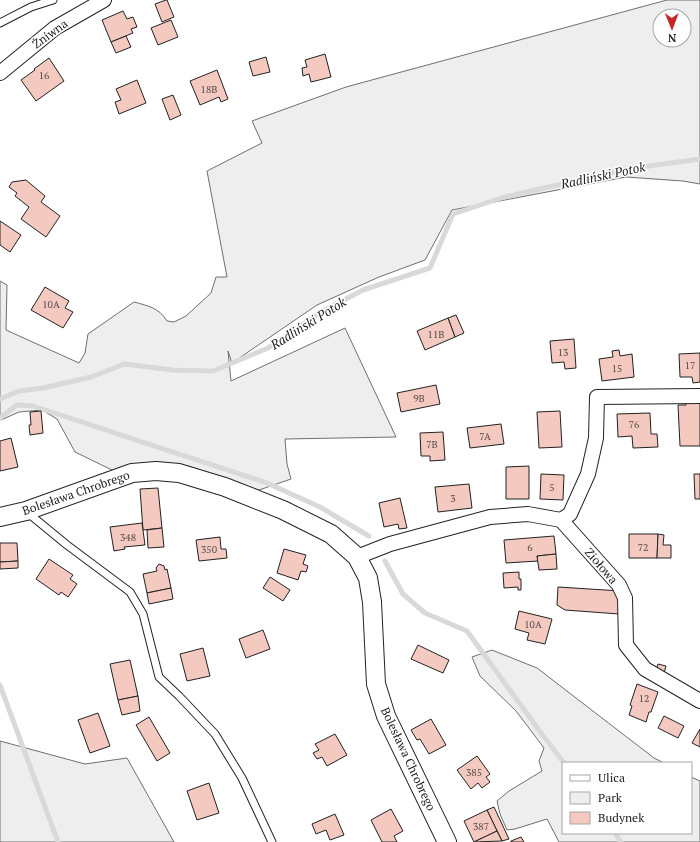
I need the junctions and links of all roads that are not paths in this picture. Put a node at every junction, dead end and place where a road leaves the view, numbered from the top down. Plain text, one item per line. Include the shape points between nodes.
1 (53, 0) edge
2 (104, 0) edge
3 (0, 23) edge
4 (0, 73) edge
5 (700, 396) edge
6 (26, 511) junction
7 (0, 517) edge
8 (561, 520) junction
9 (357, 557) junction
10 (700, 701) edge
11 (272, 842) edge
12 (447, 842) edge

1 - 3 lane via 31,7
2 - 4 street, Żniwna via 55,28
5 - 8 street via 597,397 596,438 588,474 570,514
6 - 7 street, Bolesława Chrobrego
6 - 9 street, Bolesława Chrobrego via 132,473 156,471 179,474 224,487 282,510 331,534
6 - 11 lane via 130,592 143,614 159,677 215,734 242,778
8 - 9 street via 528,514 490,517 390,544
8 - 10 street, Ziołowa via 618,585 625,598 626,645 645,669
9 - 12 street, Bolesława Chrobrego via 368,578 372,602 376,684 386,716

